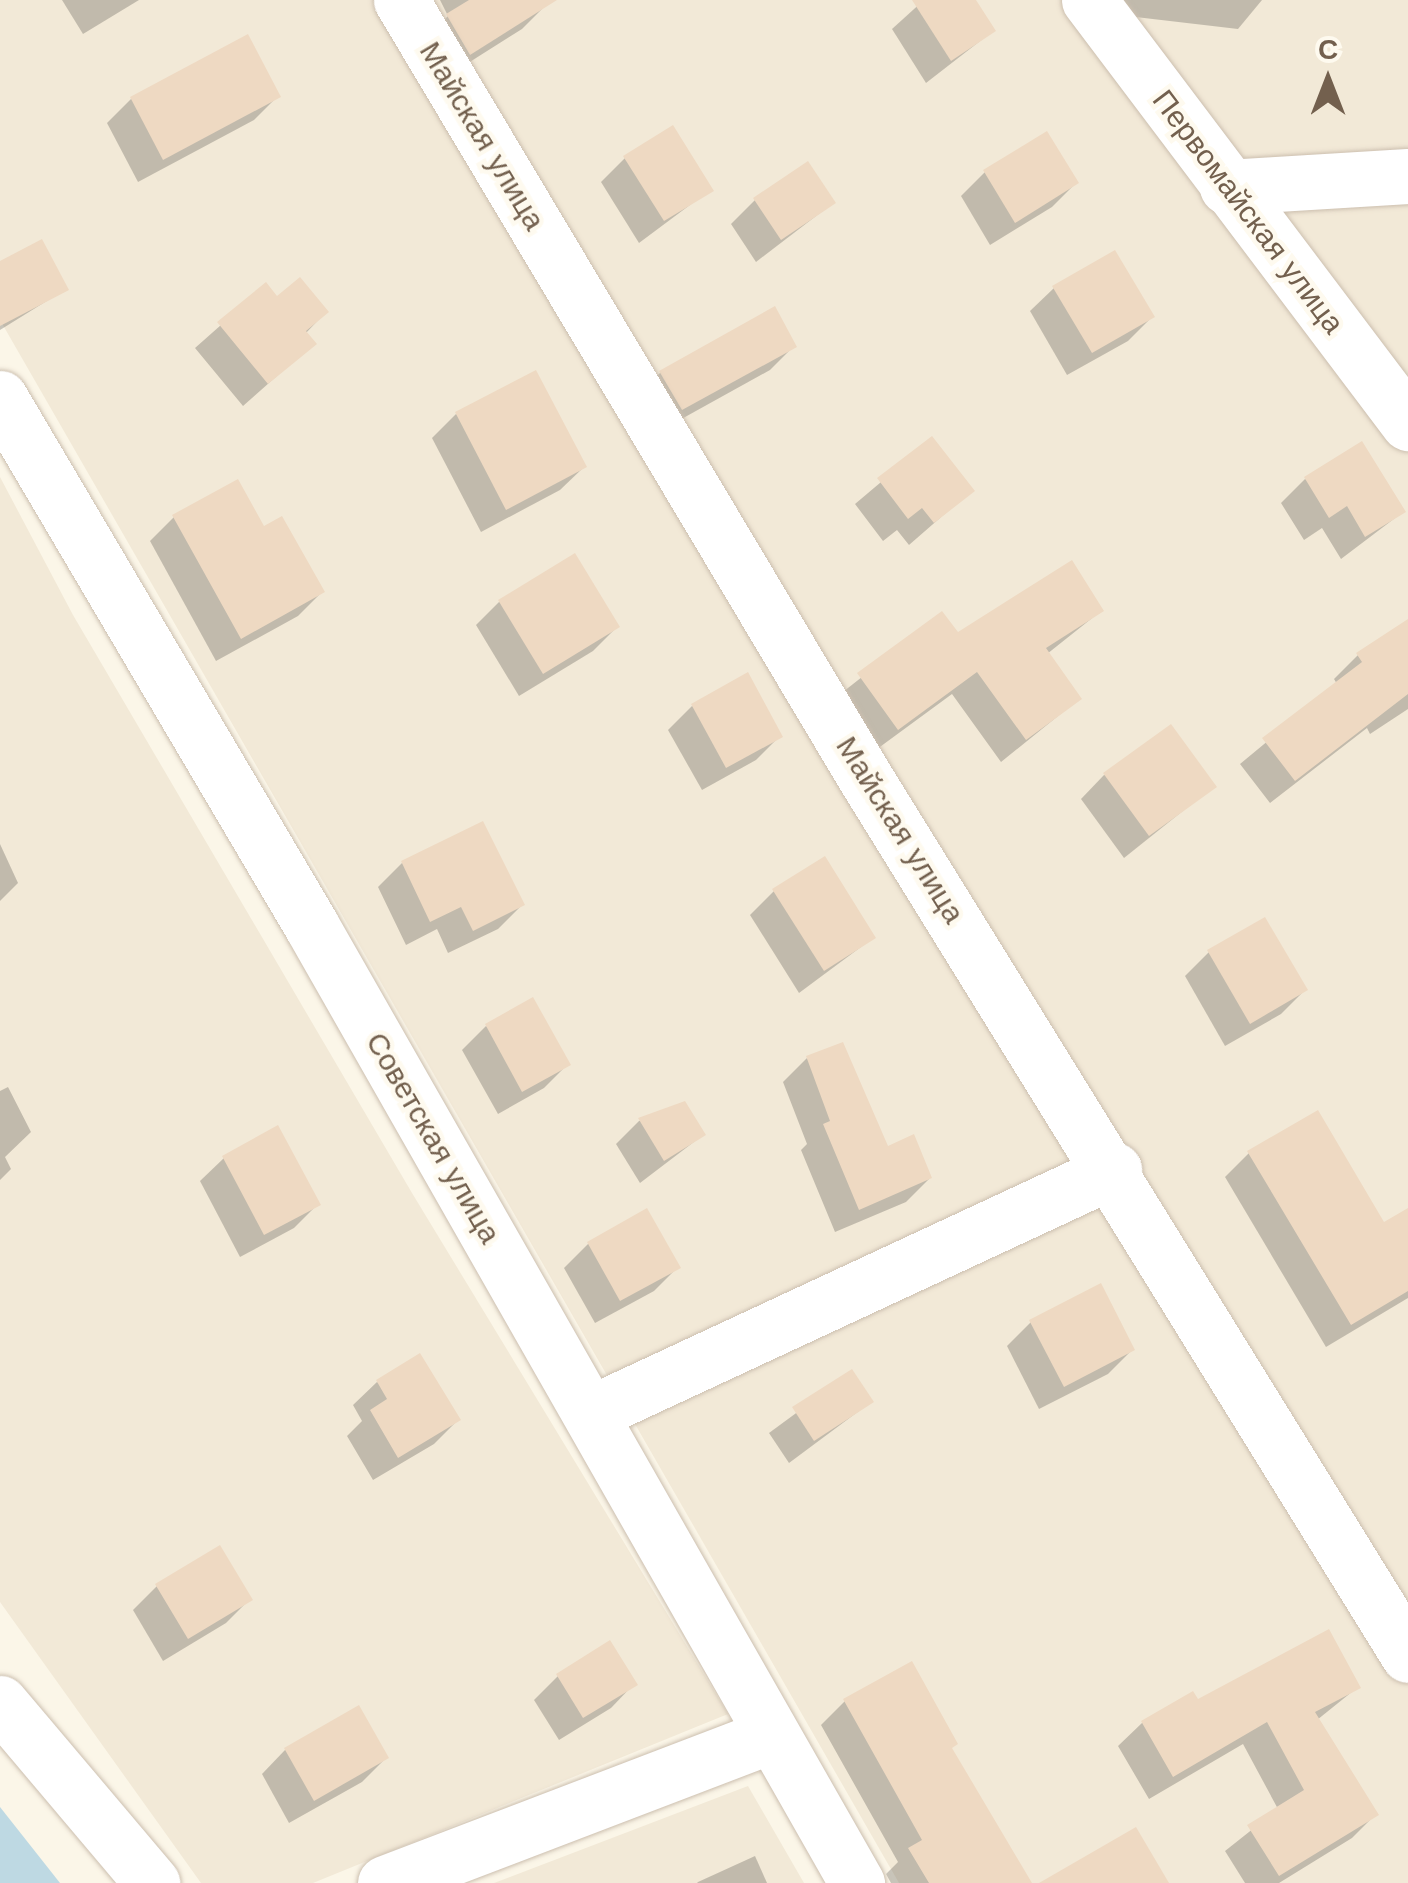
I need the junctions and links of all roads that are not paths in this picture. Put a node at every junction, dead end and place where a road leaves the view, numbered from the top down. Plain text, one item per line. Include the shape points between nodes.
1 (402, 0) edge
2 (1089, 0) edge
3 (1408, 176) edge
4 (1227, 186) junction
5 (0, 398) edge
6 (1408, 423) edge
7 (1114, 1170) junction
8 (591, 1413) junction
9 (1408, 1654) edge
10 (0, 1703) edge
11 (772, 1735) junction
12 (152, 1883) edge
13 (385, 1883) edge
14 (856, 1883) edge

1 - 7 street, Майская улица via 866,780
2 - 4 street, Первомайская улица
3 - 4 street
4 - 6 street, Первомайская улица
5 - 8 street, Советская улица
7 - 8 street
7 - 9 street, Майская улица
8 - 11 street, Советская улица
10 - 12 street
11 - 13 street
11 - 14 street, Советская улица

